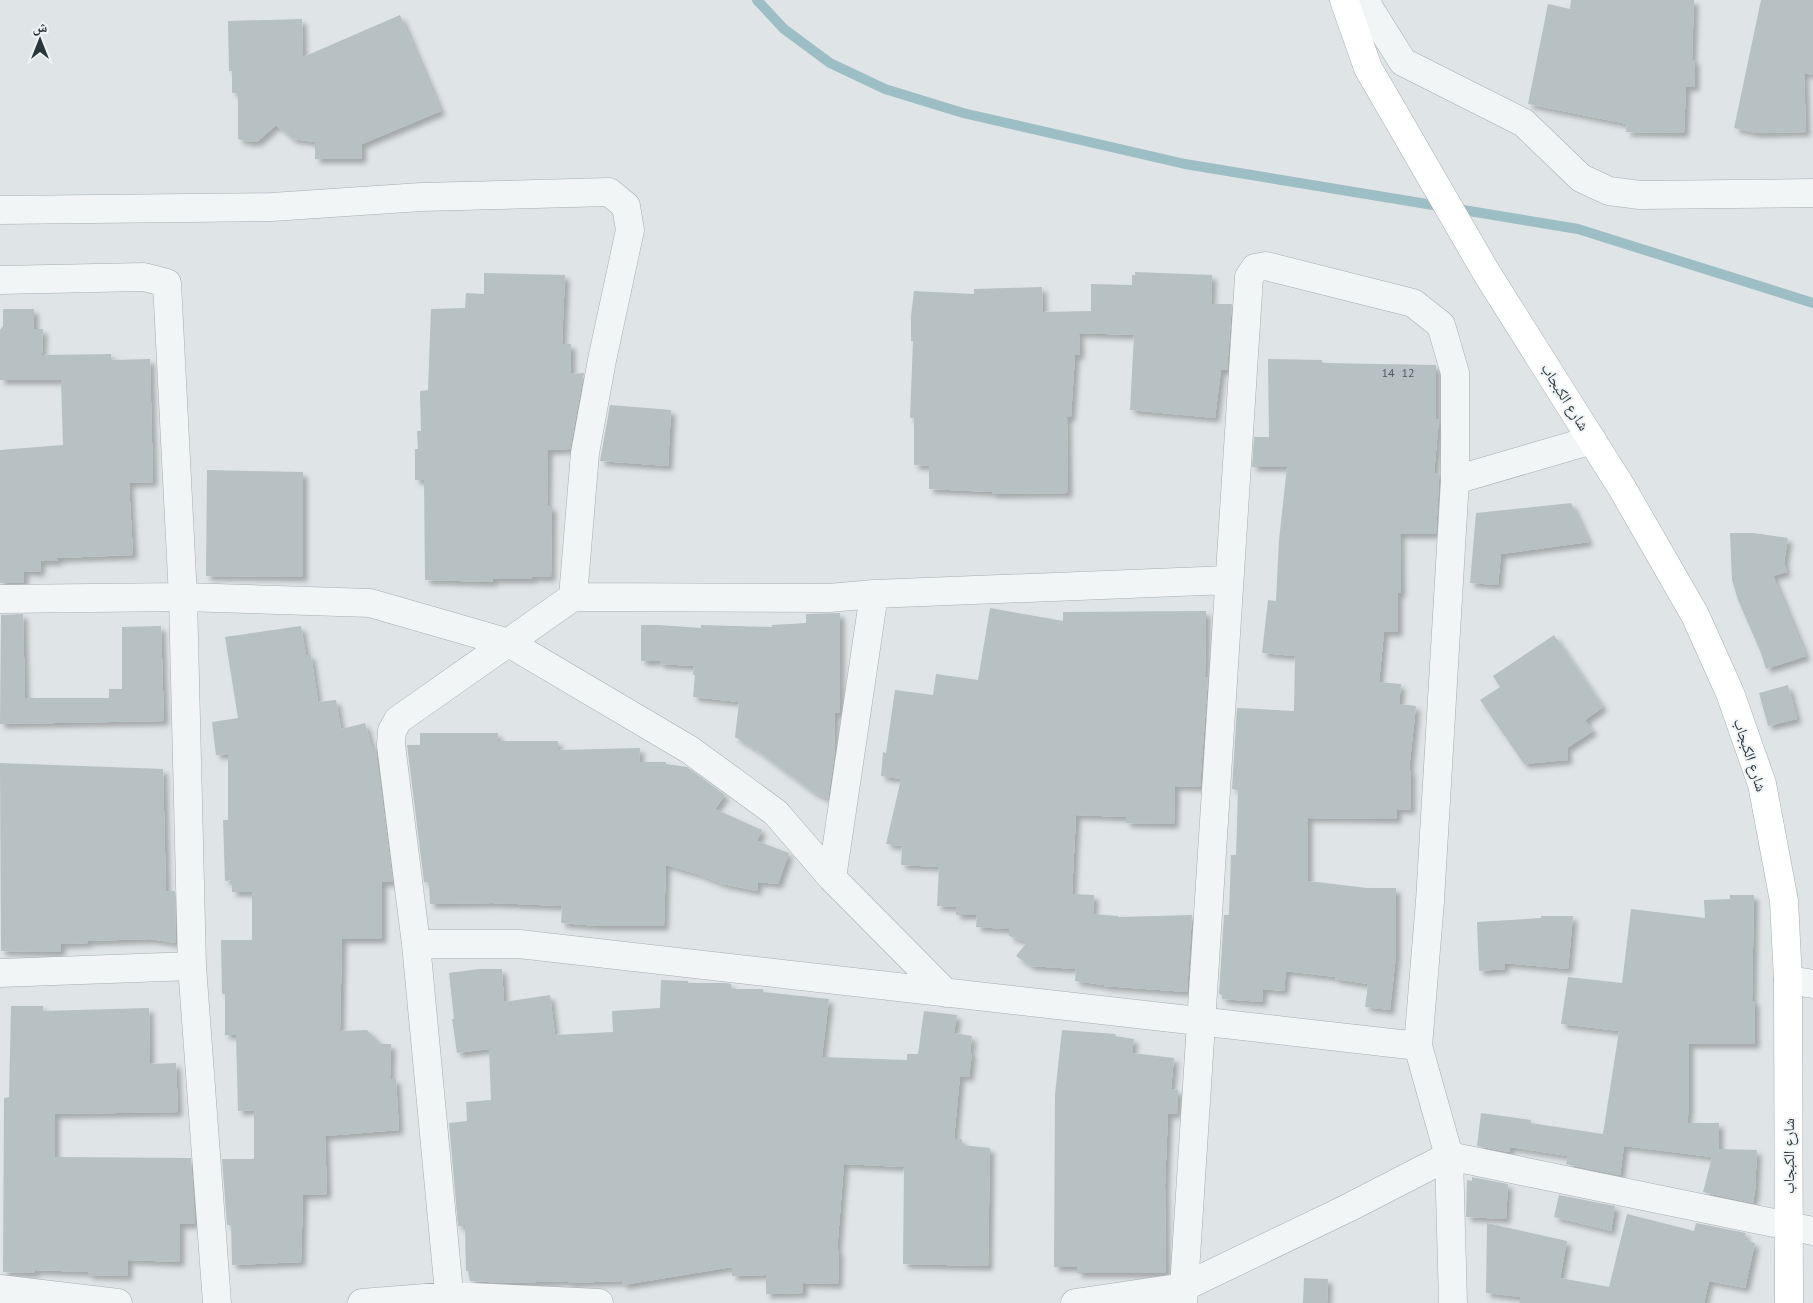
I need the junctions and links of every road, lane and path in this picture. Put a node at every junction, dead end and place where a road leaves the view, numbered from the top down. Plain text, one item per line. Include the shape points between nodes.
1 (1344, 0) edge
2 (1367, 0) edge
3 (1813, 193) edge
4 (0, 210) edge
5 (0, 280) edge
6 (1592, 440) junction
7 (1455, 480) junction
8 (1229, 580) junction
9 (874, 594) junction
10 (183, 597) junction
11 (573, 597) junction
12 (0, 599) edge
13 (509, 643) junction
14 (832, 878) junction
15 (416, 944) junction
16 (192, 966) junction
17 (0, 973) edge
18 (1800, 982) edge
19 (946, 993) junction
20 (1202, 1023) junction
21 (1418, 1046) junction
22 (1449, 1156) junction
23 (1801, 1229) edge
24 (0, 1289) edge
25 (1183, 1295) edge
26 (450, 1299) edge
27 (118, 1303) edge
28 (217, 1303) edge
29 (362, 1303) edge
30 (599, 1303) edge
31 (1075, 1303) edge
32 (1453, 1303) edge
33 (1789, 1303) edge

1 - 6 main road, شارع الكبجاب via 1368,68 1486,272
2 - 3 street via 1403,62 1524,123 1581,178 1609,191 1640,194
4 - 11 street via 272,207 422,197 609,192 626,206 630,230 585,453
5 - 10 street via 144,277 167,282
6 - 7 street
6 - 18 main road, شارع الكبجاب via 1695,615 1730,693 1762,784
7 - 8 street via 1455,373 1441,325 1413,303 1266,266 1256,268 1249,277
7 - 21 street via 1430,902
8 - 9 street
8 - 20 street
9 - 11 street via 828,598
9 - 14 street
10 - 12 street
10 - 13 street via 370,603
10 - 16 street
11 - 13 street
13 - 14 street via 690,750 776,813
13 - 15 street via 398,720 392,731 391,745
14 - 19 street
15 - 19 street via 519,944
15 - 26 street
16 - 17 street
16 - 28 street
18 - 23 main road, شارع الكبجاب
19 - 20 street
20 - 21 street
20 - 25 street
21 - 22 street
22 - 23 street
22 - 25 street
22 - 32 street
23 - 33 main road, شارع الكبجاب
24 - 27 street
25 - 31 street
26 - 29 street
26 - 30 street

